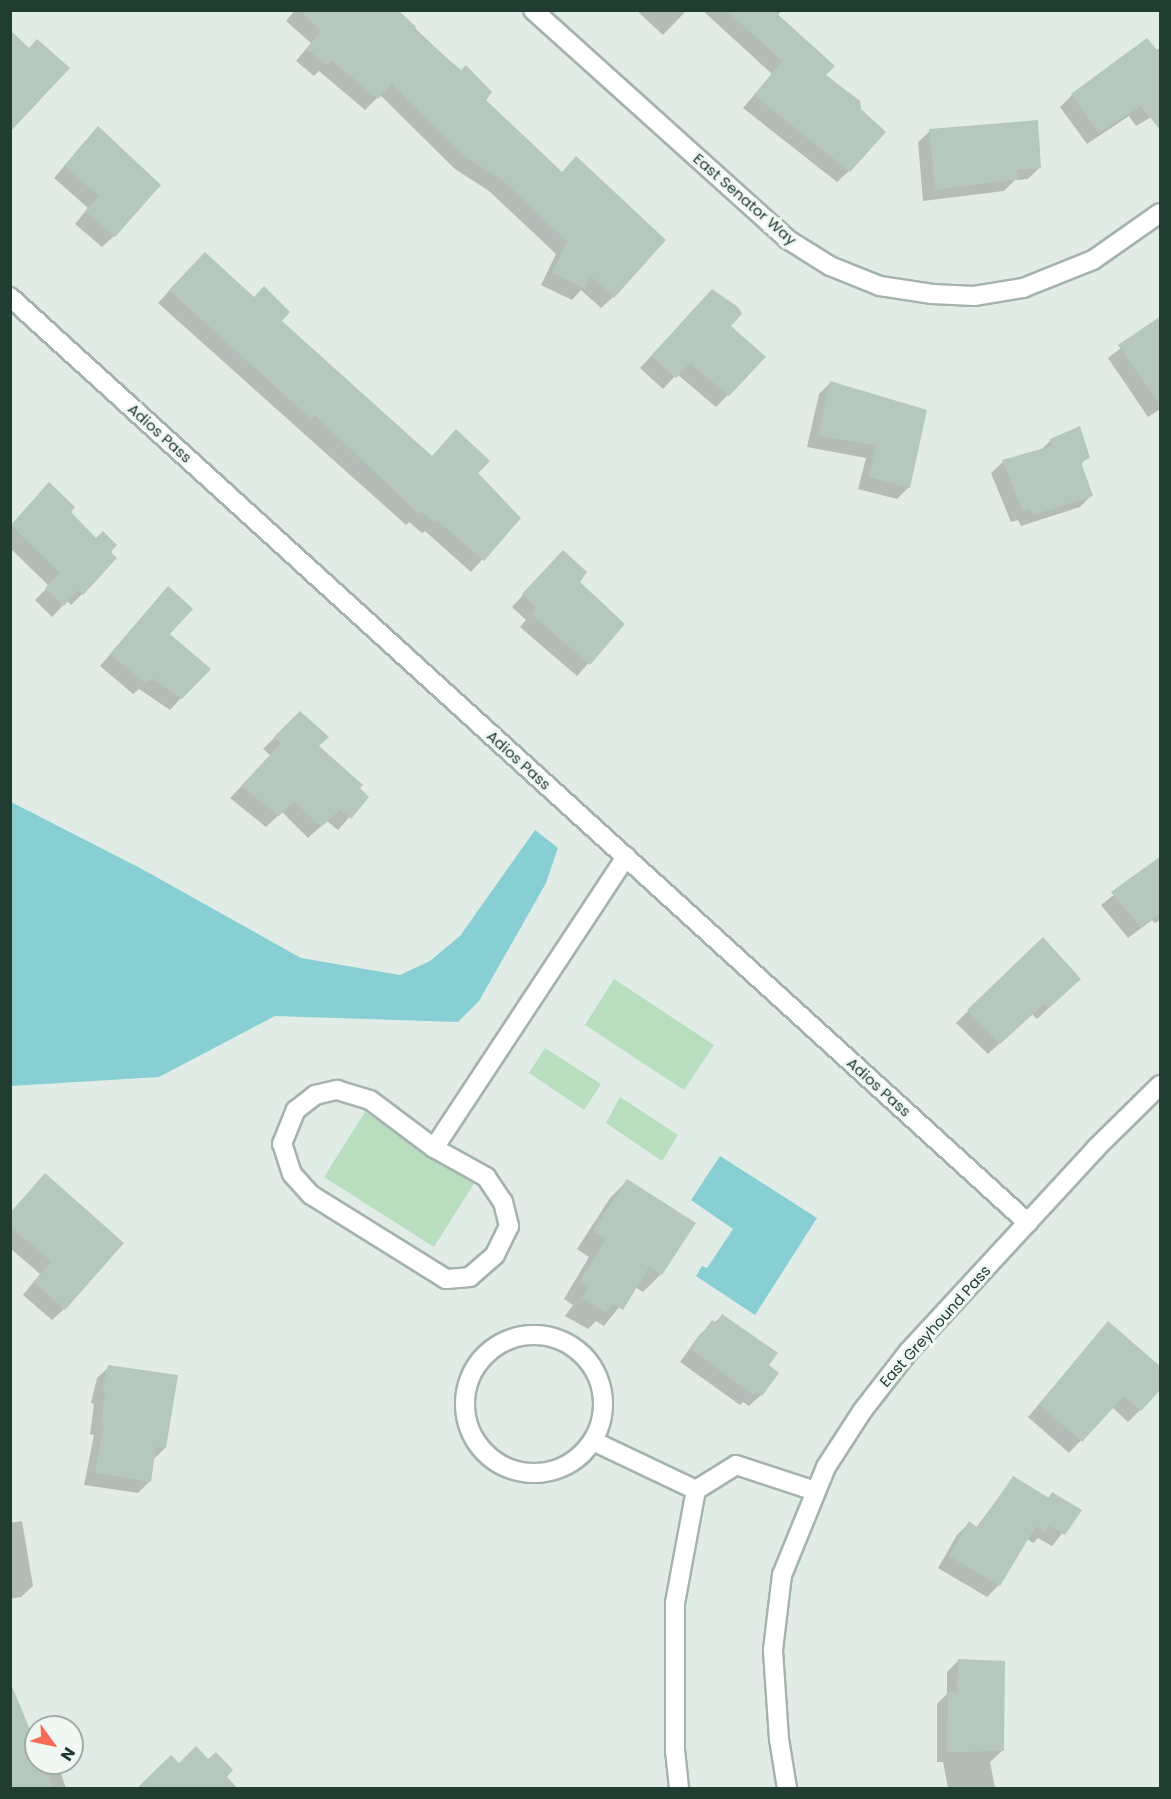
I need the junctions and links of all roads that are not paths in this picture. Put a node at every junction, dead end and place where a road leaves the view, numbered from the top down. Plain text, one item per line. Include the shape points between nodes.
1 (533, 10) edge
2 (1161, 213) edge
3 (10, 297) edge
4 (626, 857) junction
5 (1161, 1085) edge
6 (434, 1148) junction
7 (1028, 1223) junction
8 (593, 1441) junction
9 (696, 1490) junction
10 (815, 1491) junction
11 (679, 1788) edge
12 (788, 1788) edge

1 - 2 street, East Senator Way via 787,239 831,266 880,286 974,296 1023,288 1093,260
3 - 4 street, Adios Pass
4 - 6 street
4 - 7 street, Adios Pass
5 - 7 street, East Greyhound Pass via 1096,1148
6 - 6 street via 370,1100 337,1090 315,1095 296,1110 282,1144 292,1174 311,1195 446,1280 470,1277 495,1255 509,1226 503,1202 486,1177
7 - 10 street, East Greyhound Pass via 909,1352 863,1410
8 - 8 street via 602,1420 603,1397 597,1375 575,1349 544,1336 521,1336 499,1345 482,1359 470,1378 466,1412 477,1444 493,1460 513,1471 536,1474 558,1469 578,1459
8 - 9 street
9 - 10 street via 736,1465
9 - 11 street via 675,1603 675,1752
10 - 12 street, East Greyhound Pass via 782,1575 773,1650 779,1739

